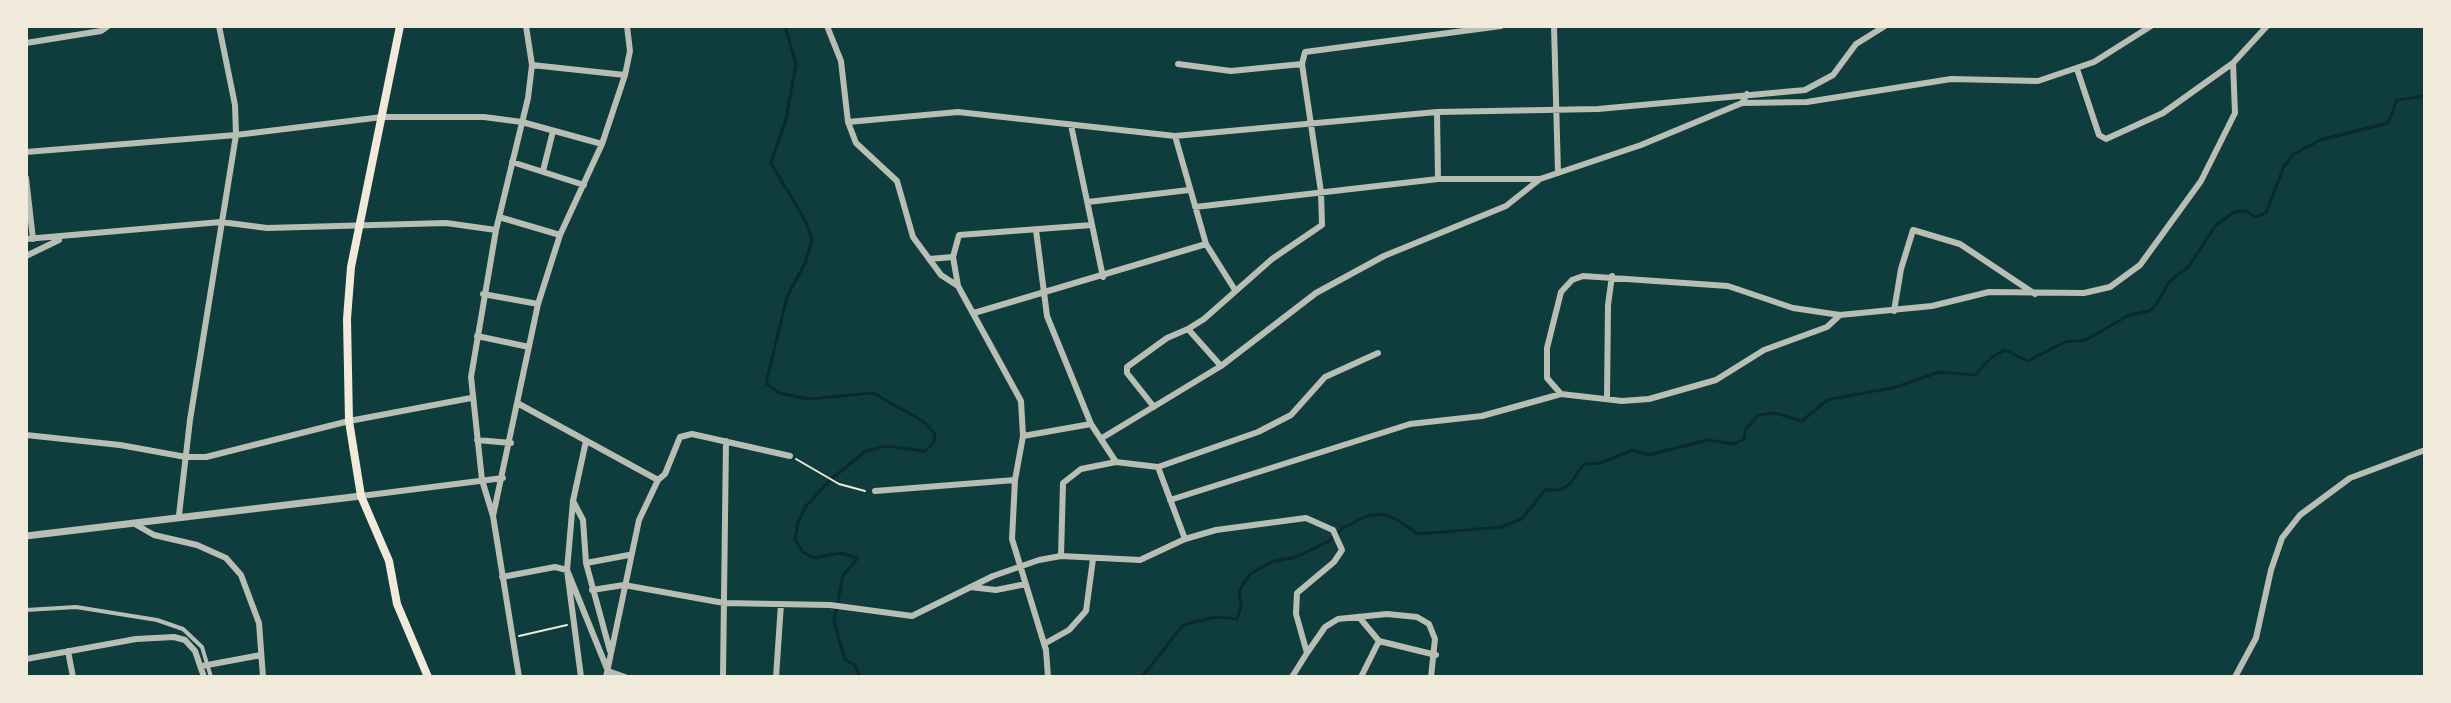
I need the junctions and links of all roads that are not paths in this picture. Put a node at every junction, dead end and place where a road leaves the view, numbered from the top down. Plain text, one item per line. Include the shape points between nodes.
1 (219, 26) edge
2 (400, 26) edge
3 (526, 26) edge
4 (627, 26) edge
5 (827, 26) edge
6 (1501, 26) edge
7 (1554, 26) edge
8 (1885, 26) edge
9 (2151, 26) edge
10 (2267, 26) edge
11 (107, 27) edge
12 (2143, 29) edge
13 (26, 43) edge
14 (2233, 63) junction
15 (1178, 64) dead end
16 (1302, 64) junction
17 (532, 65) junction
18 (2077, 69) junction
19 (625, 75) junction
20 (1747, 94) junction
21 (1742, 103) junction
22 (1437, 112) junction
23 (1556, 113) junction
24 (382, 117) junction
25 (1311, 121) junction
26 (522, 122) junction
27 (848, 122) junction
28 (1071, 125) junction
29 (553, 131) junction
30 (236, 135) junction
31 (1175, 136) junction
32 (602, 144) junction
33 (26, 152) edge
34 (512, 162) junction
35 (543, 171) junction
36 (1558, 173) junction
37 (26, 178) edge
38 (1438, 179) junction
39 (1540, 179) junction
40 (584, 185) junction
41 (1189, 190) junction
42 (1321, 192) junction
43 (1088, 202) junction
44 (1195, 207) junction
45 (499, 217) junction
46 (221, 222) junction
47 (1092, 225) junction
48 (357, 228) junction
49 (496, 230) junction
50 (1036, 230) junction
51 (560, 235) junction
52 (30, 239) edge
53 (62, 239) junction
54 (1206, 244) junction
55 (26, 256) edge
56 (953, 257) junction
57 (928, 259) junction
58 (1612, 276) junction
59 (1103, 277) junction
60 (958, 286) junction
61 (1235, 290) junction
62 (483, 294) junction
63 (2035, 294) junction
64 (1043, 295) junction
65 (538, 304) junction
66 (1894, 311) junction
67 (974, 313) junction
68 (1840, 315) junction
69 (1188, 329) junction
70 (477, 336) junction
71 (529, 347) junction
72 (1378, 353) dead end
73 (1221, 366) junction
74 (1561, 394) junction
75 (471, 398) junction
76 (1607, 398) junction
77 (519, 404) junction
78 (1154, 407) junction
79 (349, 421) junction
80 (1091, 424) junction
81 (26, 435) edge
82 (1023, 436) junction
83 (1102, 438) junction
84 (477, 440) junction
85 (586, 441) junction
86 (726, 441) junction
87 (511, 443) junction
88 (2425, 450) edge
89 (790, 456) road end
90 (186, 457) junction
91 (1116, 462) junction
92 (1158, 467) junction
93 (503, 478) junction
94 (482, 480) junction
95 (658, 480) junction
96 (1015, 480) junction
97 (875, 491) road end
98 (361, 496) junction
99 (1170, 500) junction
100 (573, 501) junction
101 (179, 515) junction
102 (493, 516) junction
103 (132, 523) junction
104 (26, 536) edge
105 (1185, 539) junction
106 (629, 555) junction
107 (1061, 556) junction
108 (1093, 559) junction
109 (586, 563) junction
110 (1019, 565) junction
111 (567, 570) junction
112 (502, 577) junction
113 (1026, 584) junction
114 (624, 585) junction
115 (970, 587) junction
116 (592, 590) junction
117 (724, 603) junction
118 (781, 604) junction
119 (26, 610) edge
120 (1359, 617) junction
121 (1379, 641) junction
122 (1044, 644) junction
123 (68, 651) junction
124 (1307, 653) junction
125 (611, 654) junction
126 (261, 655) junction
127 (1436, 655) junction
128 (26, 659) edge
129 (204, 665) junction
130 (607, 674) edge
131 (73, 677) edge
132 (204, 677) edge
133 (211, 677) edge
134 (263, 677) edge
135 (428, 677) edge
136 (519, 677) edge
137 (581, 677) edge
138 (625, 677) edge
139 (723, 677) edge
140 (776, 677) edge
141 (1048, 677) edge
142 (1292, 677) edge
143 (1361, 677) edge
144 (1431, 677) edge
145 (2235, 677) edge

1 - 30 street
2 - 24 main road
3 - 17 street
4 - 19 street via 630,51
5 - 27 street via 841,61
6 - 16 street via 1310,49
7 - 23 street
8 - 20 street via 1856,44 1822,83 1805,90
9 - 12 street
10 - 14 street
11 - 13 street
12 - 18 street
14 - 18 street via 2163,113 2106,139 2099,135
14 - 63 street via 2235,113 2201,181 2140,265 2110,287
15 - 16 street via 1231,71
16 - 25 street
17 - 19 street
17 - 26 street
18 - 21 street via 2038,81 1951,79 1807,102
19 - 32 street
20 - 21 street
20 - 23 street
21 - 36 street via 1599,162
22 - 23 street
22 - 25 street
22 - 38 street
23 - 36 street
24 - 26 street
24 - 30 street
24 - 48 main road
25 - 31 street
25 - 42 street
26 - 29 street
26 - 34 street
27 - 28 street via 958,112
27 - 57 street via 856,143 897,181 913,237
28 - 31 street
28 - 43 street
29 - 32 street
29 - 35 street
30 - 33 street
30 - 46 street
31 - 41 street
32 - 40 street
34 - 35 street
34 - 45 street
35 - 40 street
36 - 39 street
37 - 52 street
38 - 39 street
38 - 42 street
39 - 73 street via 1506,206 1384,256 1316,293
40 - 51 street
41 - 43 street
41 - 44 street
42 - 44 street
42 - 61 street via 1323,219 1318,230
43 - 47 street
44 - 54 street
45 - 49 street
45 - 51 street
46 - 48 street
46 - 53 street
46 - 90 street
47 - 50 street
47 - 59 street
48 - 49 street via 446,223
48 - 79 main road via 347,319
49 - 62 street
50 - 56 street via 959,235
50 - 64 street
51 - 65 street
52 - 53 street
53 - 55 street
54 - 59 street
54 - 61 street
56 - 57 street
56 - 60 street
57 - 60 street
58 - 68 street via 1728,286 1793,308
58 - 74 street via 1583,276 1561,292 1545,367
58 - 76 street
59 - 64 street
60 - 67 street
61 - 69 street
62 - 65 street
62 - 70 street
63 - 66 street via 1989,292
63 - 66 street via 1969,249 1913,230
64 - 67 street
64 - 80 street
65 - 71 street
66 - 68 street
67 - 82 street via 1021,401
68 - 76 street via 1827,327 1764,350 1716,380 1649,399
69 - 73 street
69 - 78 street via 1127,367
70 - 71 street
70 - 75 street
71 - 77 street
72 - 92 street via 1325,377 1281,421
73 - 78 street
74 - 76 street
74 - 99 street via 1482,416 1410,424
75 - 79 street
75 - 84 street
77 - 85 street
77 - 87 street
78 - 83 street
79 - 90 street via 206,457
79 - 98 main road
80 - 82 street
80 - 83 street
81 - 90 street
82 - 96 street
83 - 91 street
84 - 87 street
84 - 94 street
85 - 95 street
85 - 100 street
86 - 89 street
86 - 95 street via 683,434
86 - 117 street
87 - 93 street
88 - 145 street via 2350,478 2300,515 2282,538 2256,638
90 - 101 street
91 - 92 street
91 - 107 street via 1081,469 1063,483
92 - 99 street
93 - 94 street
93 - 102 street
94 - 98 street
94 - 102 street
95 - 106 street
96 - 97 street
96 - 110 street via 1012,539
98 - 101 street
98 - 135 main road
99 - 105 street
100 - 109 street via 583,520
100 - 111 street
101 - 103 street
102 - 112 street
103 - 104 street
103 - 126 street via 226,558 241,575 255,611
105 - 108 street via 1140,560
105 - 124 street via 1295,518 1318,520 1333,530 1342,544 1339,557 1297,593 1296,614
106 - 109 street
106 - 114 street
107 - 108 street
107 - 110 street
108 - 122 street via 1086,611 1069,630
109 - 116 street
110 - 113 street
110 - 115 street
111 - 112 street via 555,567
111 - 130 street
111 - 137 street
112 - 136 street
113 - 115 street via 996,590
113 - 122 street
114 - 116 street
114 - 117 street
114 - 125 street
115 - 118 street via 912,616
116 - 125 street
117 - 118 street
117 - 139 street
118 - 140 street
119 - 129 street via 76,607 157,620 183,629 202,647
120 - 121 street
120 - 124 street via 1330,622
120 - 127 street via 1417,617 1429,624
121 - 127 street
121 - 143 street
122 - 141 street
123 - 128 street
123 - 129 street via 174,637 185,640
123 - 131 street
124 - 142 street
125 - 130 street
126 - 129 street
126 - 134 street
127 - 144 street
129 - 132 street
129 - 133 street
130 - 138 street

